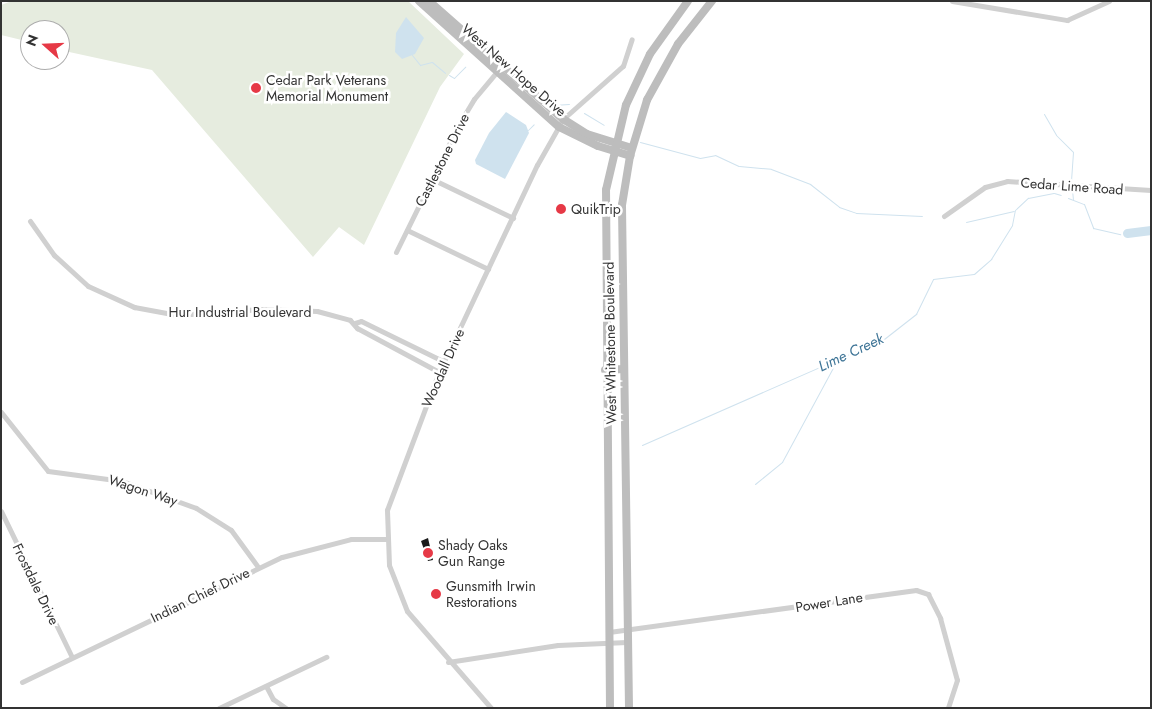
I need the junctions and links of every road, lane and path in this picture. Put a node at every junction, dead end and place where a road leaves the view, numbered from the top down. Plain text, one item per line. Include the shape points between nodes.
1 (419, 1) edge
2 (429, 1) edge
3 (688, 1) edge
4 (712, 1) edge
5 (952, 1) edge
6 (1109, 1) edge
7 (632, 39) dead end
8 (496, 74) junction
9 (563, 119) junction
10 (558, 127) junction
11 (614, 147) junction
12 (631, 152) junction
13 (432, 179) junction
14 (1151, 190) edge
15 (944, 216) dead end
16 (513, 218) junction
17 (30, 221) dead end
18 (407, 230) junction
19 (396, 252) dead end
20 (488, 269) junction
21 (355, 324) junction
22 (444, 361) junction
23 (624, 369) junction
24 (605, 370) junction
25 (438, 372) junction
26 (1, 412) edge
27 (1, 511) edge
28 (386, 539) junction
29 (258, 567) junction
30 (627, 630) junction
31 (609, 632) junction
32 (609, 642) junction
33 (627, 642) junction
34 (72, 656) junction
35 (326, 656) dead end
36 (448, 662) junction
37 (22, 682) dead end
38 (266, 686) junction
39 (219, 708) edge
40 (286, 708) edge
41 (491, 708) edge
42 (610, 708) edge
43 (629, 708) edge
44 (948, 708) edge

1 - 8 main road, West New Hope Drive
2 - 9 main road, West New Hope Drive
3 - 11 main road, West Whitestone Boulevard via 640,74
4 - 12 main road, West Whitestone Boulevard via 678,44 659,76
5 - 6 street via 1067,20
7 - 9 street, Woodall Drive via 624,66
8 - 10 main road, West New Hope Drive
8 - 13 street, Castlestone Drive via 474,99
9 - 10 street, Woodall Drive
9 - 11 main road, West New Hope Drive
10 - 11 main road, West New Hope Drive
10 - 16 street, Woodall Drive
11 - 12 main road, West New Hope Drive
11 - 24 main road, West Whitestone Boulevard via 604,230
12 - 23 main road, West Whitestone Boulevard via 620,236
13 - 16 street
13 - 18 street, Castlestone Drive
14 - 15 street, Cedar Lime Road via 1007,181 984,187
16 - 20 street, Woodall Drive
17 - 21 street, Hur Industrial Boulevard via 54,256 88,286 134,308 177,315 296,309 317,311
18 - 19 street, Castlestone Drive
18 - 20 street
20 - 22 street, Woodall Drive
21 - 22 street via 361,320
21 - 25 street, Hur Industrial Boulevard
22 - 25 street, Woodall Drive
23 - 24 main road
23 - 30 main road, West Whitestone Boulevard
24 - 31 main road, West Whitestone Boulevard
25 - 28 street, Woodall Drive via 390,494
26 - 29 street, Wagon Way via 48,470 122,481 196,508 231,530
27 - 34 street, Frostdale Drive
28 - 29 street, Indian Chief Drive via 351,539 302,549
28 - 36 street, Woodall Drive via 389,565 407,611
29 - 34 street, Indian Chief Drive
30 - 31 street, Power Lane
30 - 33 main road, West Whitestone Boulevard
30 - 44 street, Power Lane via 916,590 928,594 940,618 957,680
31 - 32 main road, West Whitestone Boulevard
32 - 33 street
32 - 36 street
32 - 42 main road, West Whitestone Boulevard
33 - 43 main road, West Whitestone Boulevard
34 - 37 street, Indian Chief Drive
35 - 38 street
36 - 41 street, Woodall Drive
38 - 39 street
38 - 40 street via 273,699

